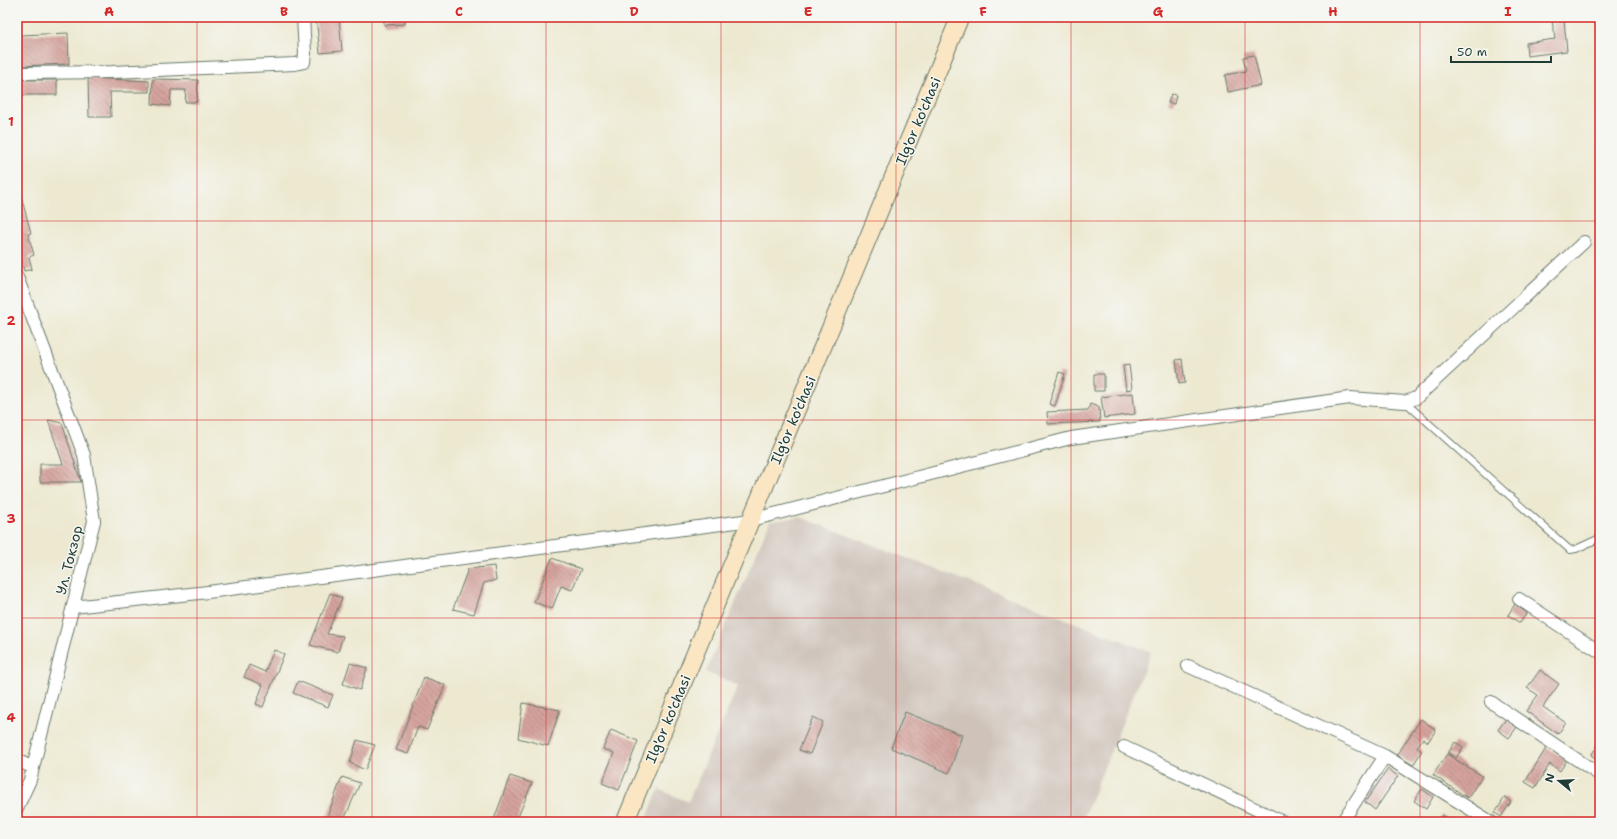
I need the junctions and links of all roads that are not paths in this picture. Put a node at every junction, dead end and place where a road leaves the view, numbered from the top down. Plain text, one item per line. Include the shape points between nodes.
1 (303, 17) edge
2 (960, 17) edge
3 (17, 72) edge
4 (1584, 242) dead end
5 (17, 277) edge
6 (1405, 402) junction
7 (751, 520) junction
8 (1599, 540) edge
9 (1519, 599) dead end
10 (73, 607) junction
11 (1600, 652) edge
12 (1188, 666) dead end
13 (1491, 702) dead end
14 (1124, 747) dead end
15 (1385, 756) junction
16 (17, 760) edge
17 (33, 768) junction
18 (1600, 775) edge
19 (17, 808) edge
20 (624, 822) edge
21 (1283, 822) edge
22 (1342, 822) edge
23 (1491, 822) edge

1 - 3 street via 304,62 295,64 112,72
2 - 7 street, Ilg'or ko'chasi
4 - 6 street via 1416,398
5 - 10 street, Ул. Токзор via 84,455 94,521
6 - 7 street via 1350,398 1071,438
6 - 8 lane via 1570,550
7 - 10 street via 216,591
7 - 20 street, Ilg'or ko'chasi
9 - 11 street
10 - 17 street, Ул. Токзор
12 - 15 street
13 - 18 street
14 - 21 street
15 - 22 street
15 - 23 street
16 - 17 street
17 - 19 street, Ул. Токзор

